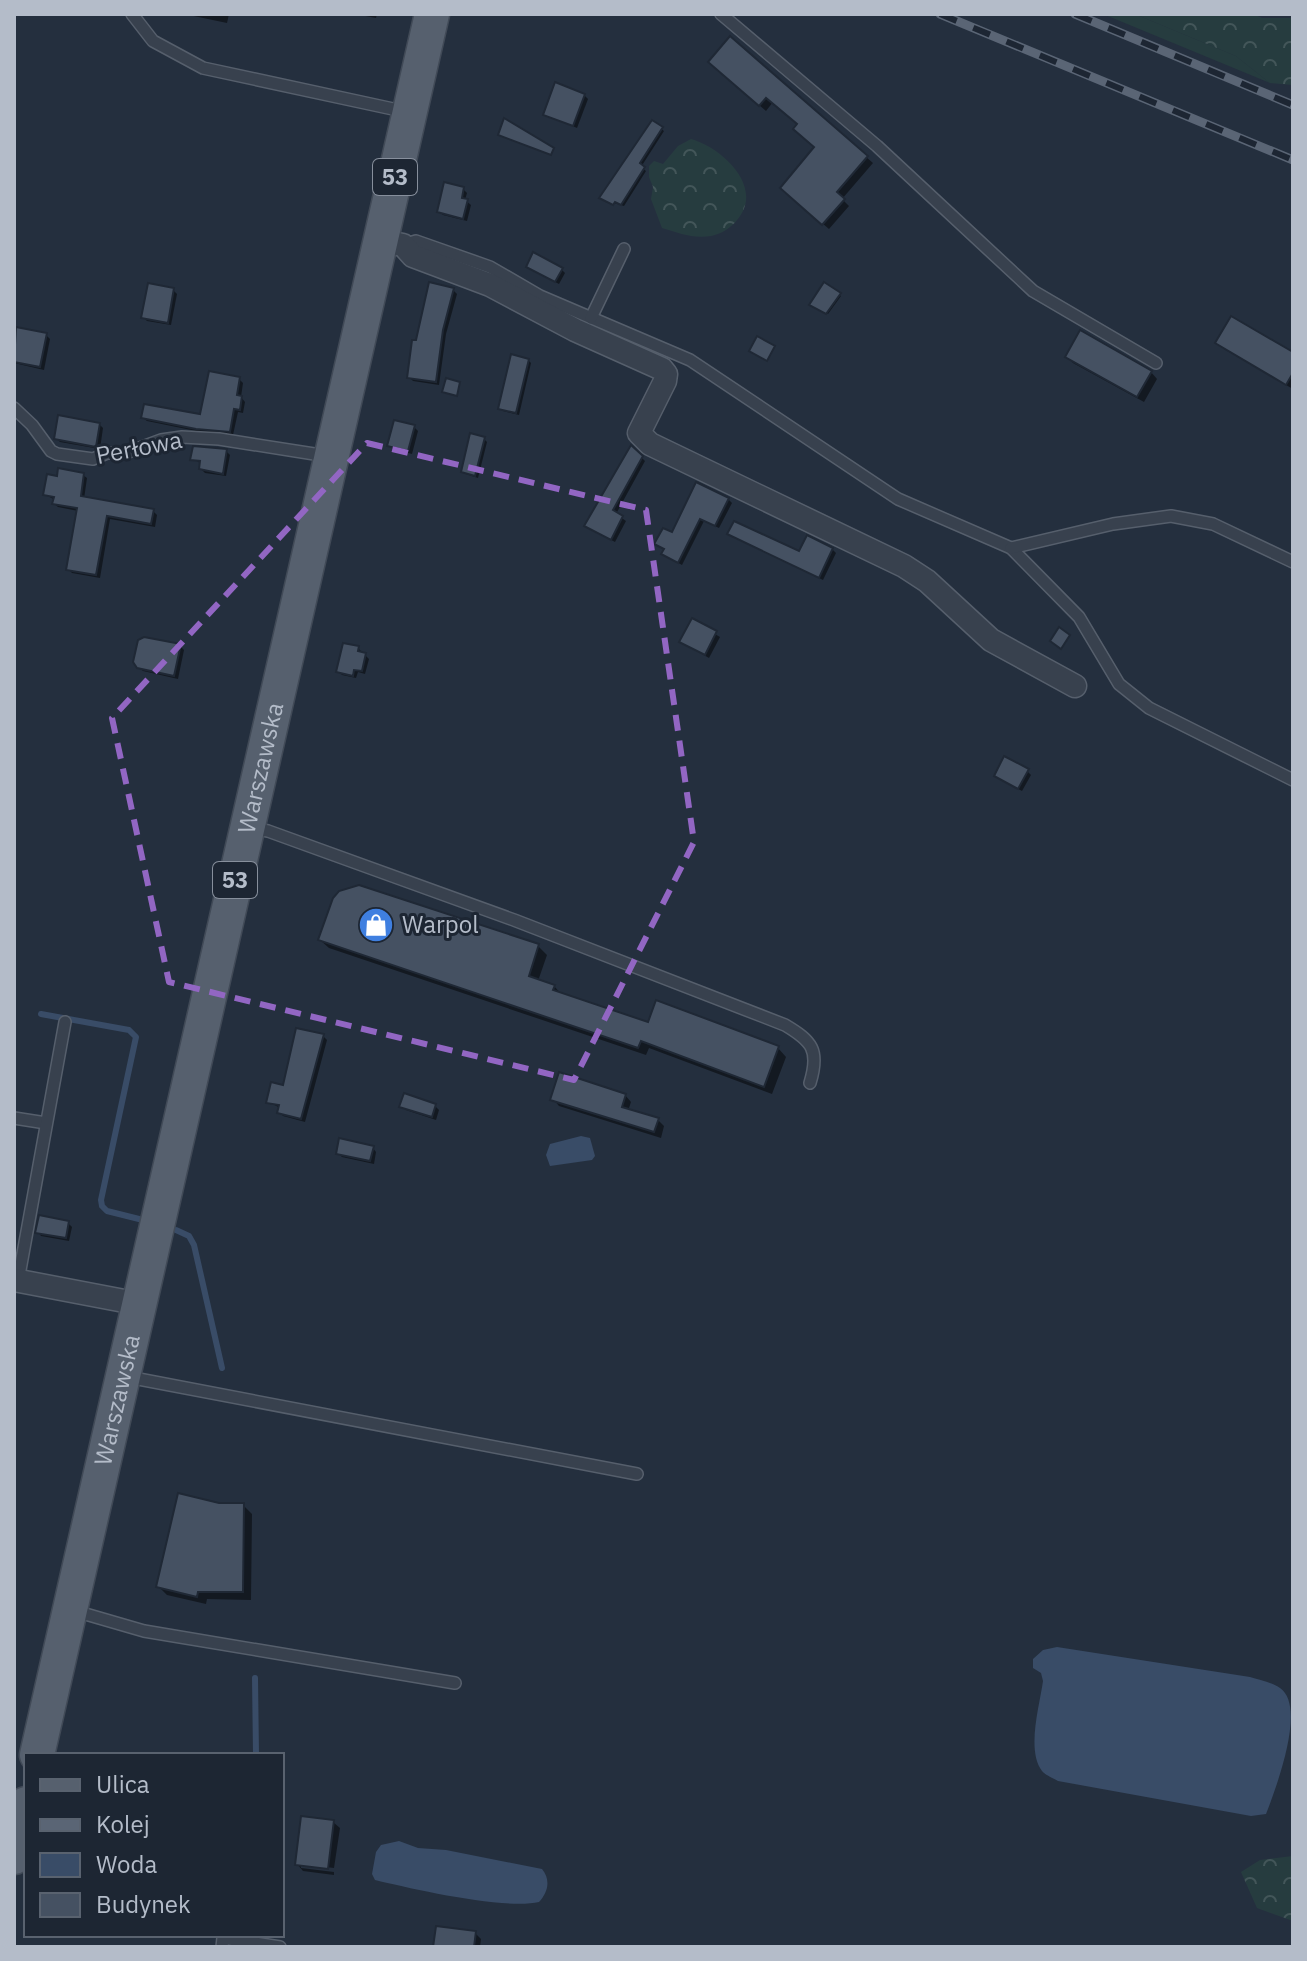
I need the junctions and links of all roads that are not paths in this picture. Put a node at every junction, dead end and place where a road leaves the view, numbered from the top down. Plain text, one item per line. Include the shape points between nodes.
1 (132, 14) edge
2 (432, 14) edge
3 (721, 14) edge
4 (410, 113) junction
5 (392, 243) junction
6 (624, 249) dead end
7 (591, 318) junction
8 (1156, 363) dead end
9 (14, 408) edge
10 (332, 457) junction
11 (1011, 548) junction
12 (1293, 562) edge
13 (1075, 686) dead end
14 (1293, 780) edge
15 (248, 827) junction
16 (65, 1022) dead end
17 (810, 1083) dead end
18 (14, 1118) edge
19 (46, 1123) junction
20 (20, 1241) edge
21 (16, 1281) edge
22 (140, 1304) junction
23 (124, 1376) junction
24 (637, 1474) dead end
25 (70, 1609) junction
26 (455, 1683) dead end
27 (37, 1753) edge
28 (24, 1813) edge
29 (14, 1857) edge
30 (222, 1947) edge
31 (280, 1947) edge

1 - 4 lane via 153,41 203,68
2 - 4 main road, Warszawska / 53
3 - 8 lane via 877,146 1033,291
4 - 5 main road, Warszawska / 53
5 - 7 lane via 416,241 490,267
5 - 10 main road, Warszawska / 53
5 - 13 street via 662,369 665,381 639,433 650,444 904,566 991,640
6 - 7 lane
7 - 11 lane via 690,360 898,499
9 - 10 lane, Perłowa via 51,451 86,459 182,437
10 - 15 main road, Warszawska / 53
11 - 12 lane via 1171,516 1213,524
11 - 14 lane via 1079,617 1119,684 1149,708
15 - 17 lane via 514,920 785,1025 807,1038 814,1056
15 - 22 main road, Warszawska / 53
16 - 19 lane
18 - 19 lane
19 - 20 lane
20 - 21 lane
21 - 22 street
22 - 23 main road, Warszawska / 53
23 - 24 lane
23 - 25 main road, Warszawska / 53
25 - 26 lane via 144,1631
25 - 27 main road, Warszawska / 53
28 - 29 main road
30 - 31 lane via 223,1938

